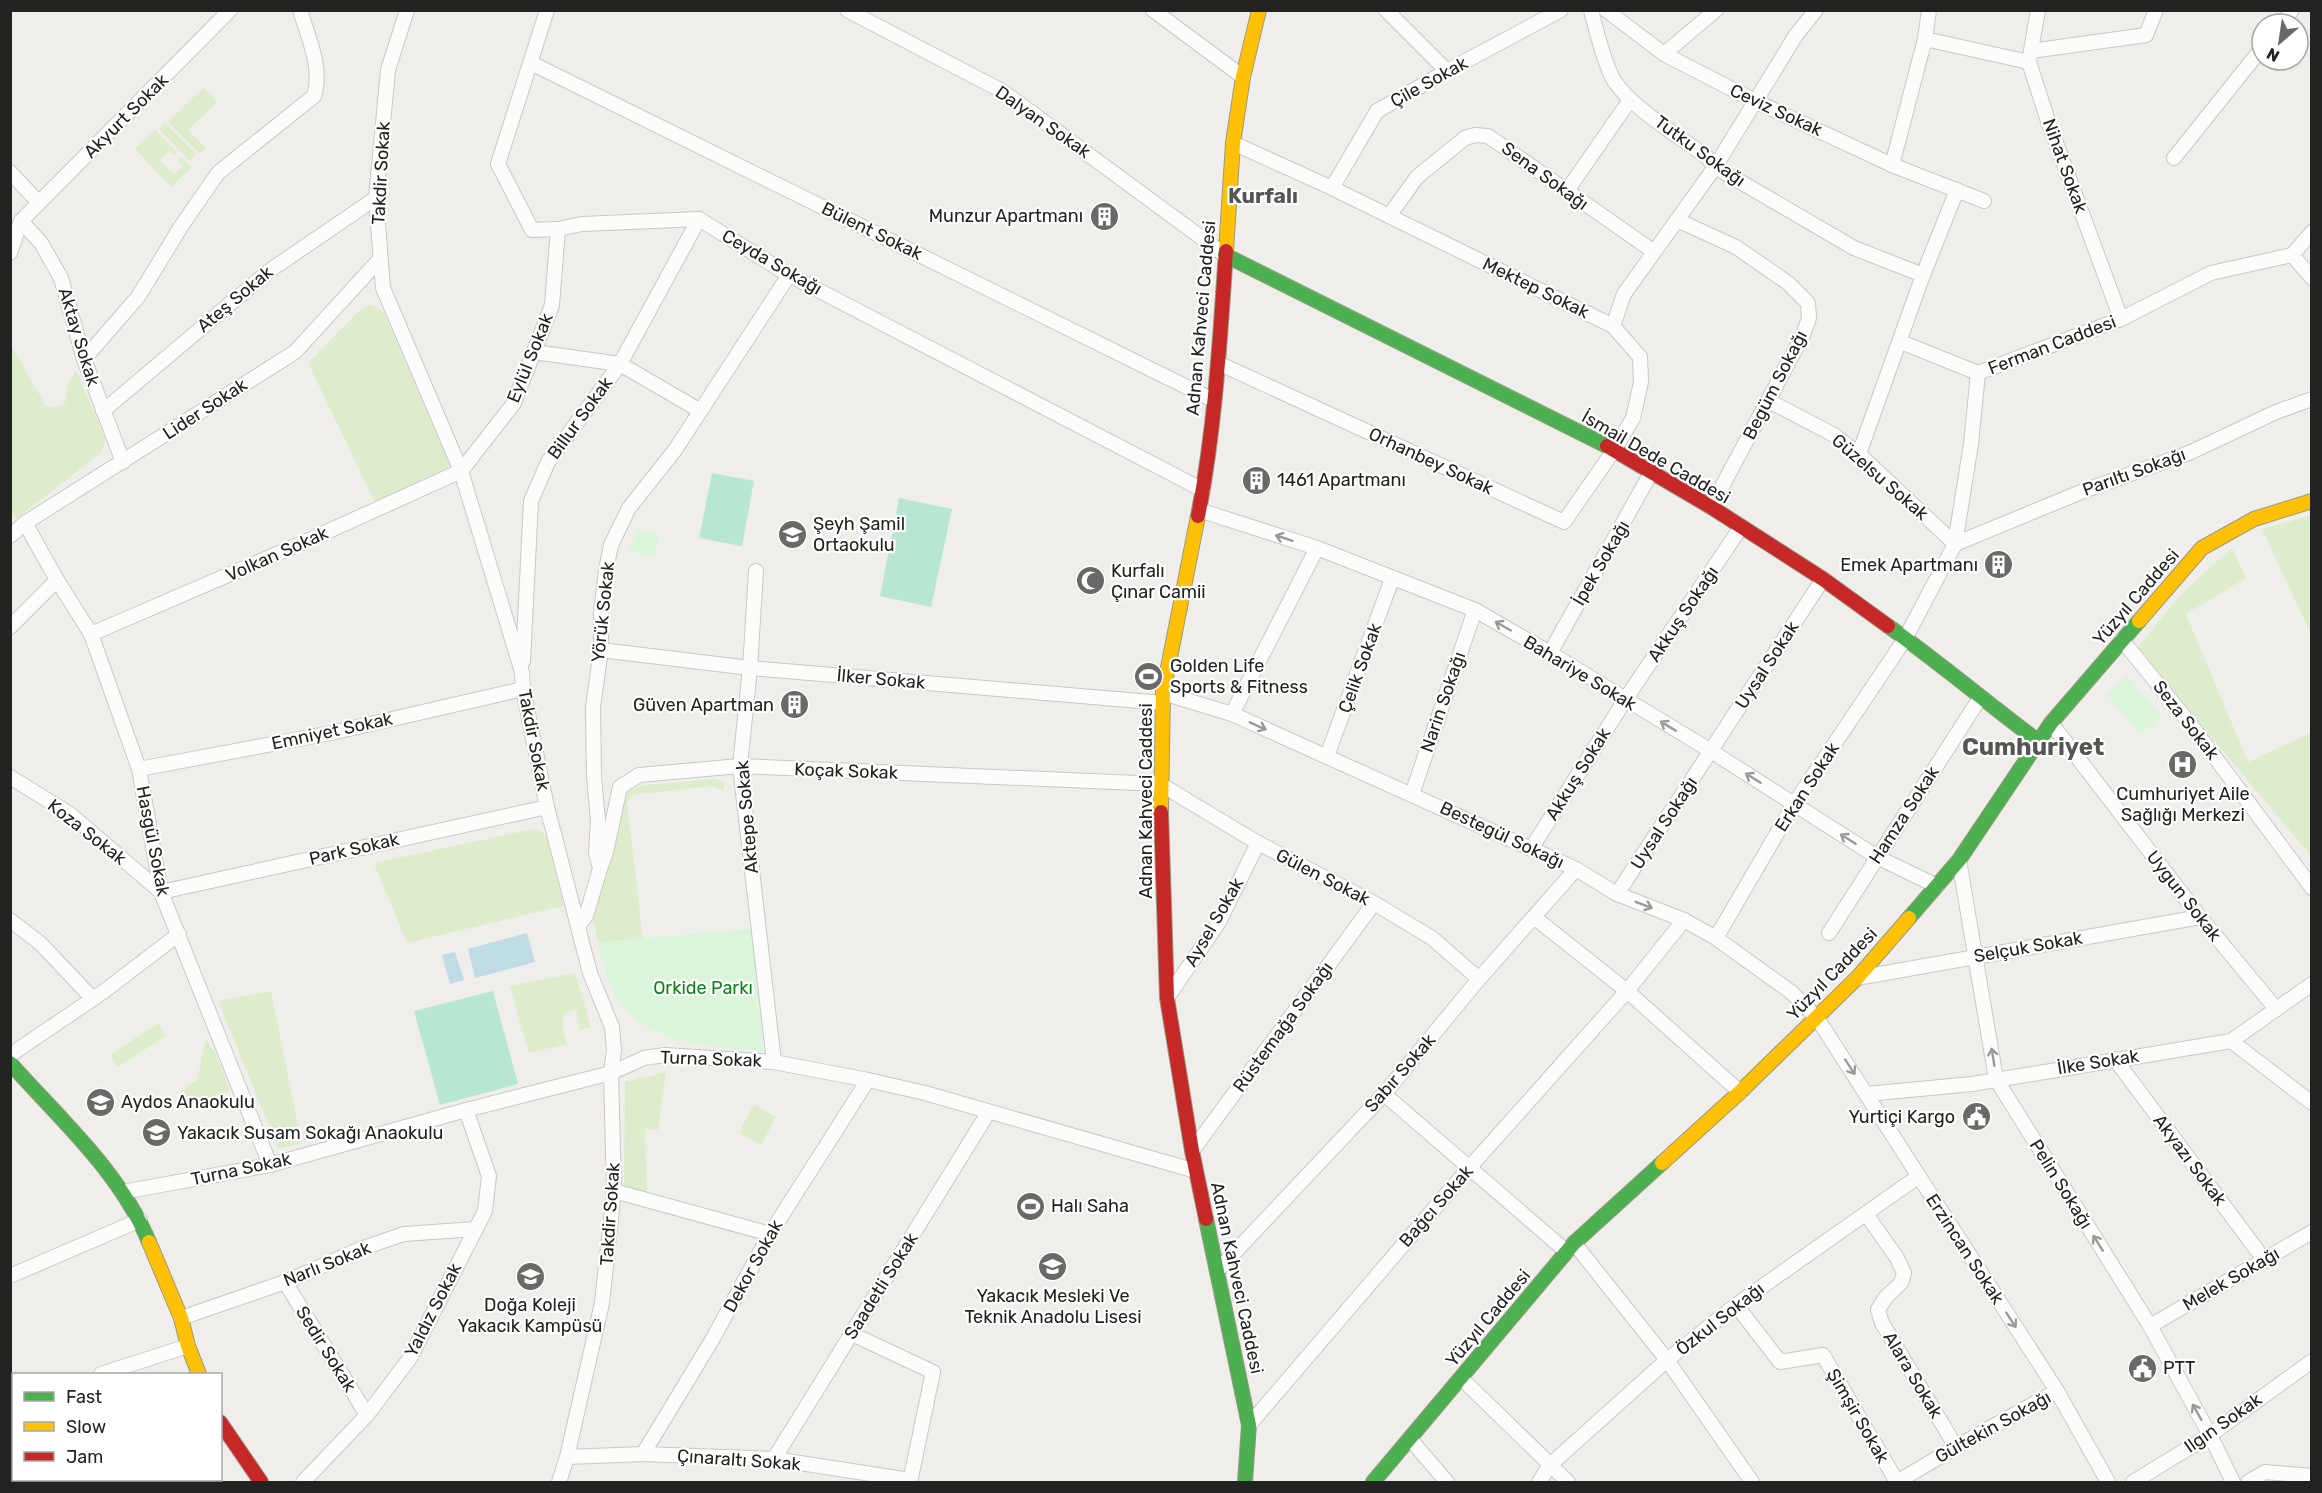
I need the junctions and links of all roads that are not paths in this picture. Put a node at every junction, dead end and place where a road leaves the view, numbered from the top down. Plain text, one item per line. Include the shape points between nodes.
1 (230, 10) edge
2 (300, 10) edge
3 (407, 10) edge
4 (547, 10) edge
5 (847, 10) edge
6 (1153, 10) edge
7 (1259, 10) edge
8 (1386, 10) edge
9 (1561, 10) edge
10 (1591, 10) edge
11 (1606, 10) edge
12 (1716, 10) edge
13 (1816, 10) edge
14 (1929, 10) edge
15 (2038, 10) edge
16 (2156, 10) edge
17 (1925, 39) junction
18 (1664, 54) junction
19 (2030, 57) junction
20 (531, 63) junction
21 (2250, 63) edge
22 (1447, 70) junction
23 (1243, 77) junction
24 (1630, 100) junction
25 (1755, 101) junction
26 (1233, 143) junction
27 (2174, 158) dead end
28 (1892, 165) junction
29 (1715, 167) junction
30 (10, 172) edge
31 (1332, 189) junction
32 (1957, 190) junction
33 (1566, 192) junction
34 (376, 198) junction
35 (1984, 201) dead end
36 (39, 203) junction
37 (1389, 216) junction
38 (699, 219) junction
39 (1677, 220) junction
40 (16, 222) edge
41 (558, 229) junction
42 (2312, 232) edge
43 (1653, 251) junction
44 (10, 254) edge
45 (1225, 255) junction
46 (2292, 255) junction
47 (380, 259) junction
48 (789, 275) junction
49 (1923, 275) junction
50 (2312, 278) edge
51 (2121, 319) junction
52 (1613, 326) junction
53 (1901, 342) junction
54 (534, 352) junction
55 (84, 359) junction
56 (1218, 363) junction
57 (620, 364) junction
58 (1978, 373) junction
59 (2312, 399) edge
60 (1213, 400) junction
61 (1769, 401) junction
62 (699, 410) junction
63 (103, 411) junction
64 (1614, 450) junction
65 (1859, 454) junction
66 (123, 462) junction
67 (461, 471) junction
68 (1651, 473) junction
69 (1203, 490) junction
70 (2312, 501) edge
71 (1711, 507) junction
72 (1199, 510) junction
73 (25, 523) junction
74 (1741, 527) junction
75 (10, 536) edge
76 (1955, 544) junction
77 (1317, 548) junction
78 (756, 571) dead end
79 (1392, 579) junction
80 (1822, 579) junction
81 (57, 580) junction
82 (1475, 610) junction
83 (10, 627) edge
84 (91, 634) junction
85 (1905, 639) junction
86 (2122, 639) junction
87 (601, 650) junction
88 (1550, 653) junction
89 (750, 668) junction
90 (522, 672) junction
91 (523, 689) junction
92 (1163, 698) junction
93 (1980, 698) junction
94 (1625, 700) junction
95 (1232, 714) junction
96 (2051, 723) junction
97 (2038, 741) junction
98 (1711, 751) junction
99 (1327, 756) junction
100 (740, 766) junction
101 (140, 769) junction
102 (10, 777) edge
103 (1160, 784) junction
104 (1412, 794) junction
105 (1794, 804) junction
106 (547, 807) junction
107 (1258, 843) junction
108 (1531, 849) junction
109 (1877, 857) junction
110 (1959, 860) junction
111 (600, 869) junction
112 (1576, 869) junction
113 (1936, 886) junction
114 (2312, 888) edge
115 (160, 892) junction
116 (1617, 894) junction
117 (1374, 903) junction
118 (2200, 917) junction
119 (1534, 918) junction
120 (10, 920) edge
121 (1684, 920) junction
122 (578, 926) junction
123 (1829, 933) dead end
124 (179, 934) junction
125 (1716, 938) junction
126 (1976, 955) junction
127 (1857, 978) junction
128 (1479, 979) junction
129 (2312, 984) edge
130 (1627, 991) junction
131 (1167, 998) junction
132 (93, 999) junction
133 (2276, 1009) junction
134 (1818, 1018) junction
135 (2231, 1041) junction
136 (10, 1054) edge
137 (2115, 1059) junction
138 (774, 1062) junction
139 (10, 1063) edge
140 (611, 1073) junction
141 (1996, 1079) junction
142 (868, 1080) junction
143 (1740, 1092) junction
144 (1384, 1094) junction
145 (1867, 1094) junction
146 (2312, 1103) edge
147 (466, 1110) junction
148 (988, 1113) junction
149 (1192, 1151) junction
150 (270, 1165) junction
151 (1469, 1168) junction
152 (1196, 1171) junction
153 (1919, 1176) junction
154 (615, 1191) junction
155 (123, 1192) junction
156 (1866, 1214) junction
157 (140, 1220) junction
158 (476, 1229) junction
159 (2312, 1232) edge
160 (770, 1234) junction
161 (1570, 1247) junction
162 (2265, 1260) junction
163 (1218, 1270) junction
164 (10, 1276) edge
165 (285, 1282) junction
166 (1736, 1305) junction
167 (181, 1318) junction
168 (2150, 1326) junction
169 (852, 1334) junction
170 (188, 1346) junction
171 (1667, 1360) junction
172 (2312, 1361) edge
173 (104, 1373) edge
174 (199, 1373) edge
175 (1462, 1379) junction
176 (2057, 1391) junction
177 (367, 1415) junction
178 (222, 1425) edge
179 (1249, 1425) junction
180 (2210, 1435) junction
181 (1410, 1439) junction
182 (1956, 1447) junction
183 (643, 1454) junction
184 (567, 1457) junction
185 (774, 1459) junction
186 (1550, 1465) junction
187 (2312, 1476) edge
188 (910, 1481) edge
189 (261, 1482) edge
190 (303, 1482) edge
191 (559, 1482) edge
192 (1245, 1482) edge
193 (1373, 1482) edge
194 (1447, 1482) edge
195 (1539, 1482) edge
196 (1568, 1482) edge
197 (1752, 1482) edge
198 (1897, 1482) edge
199 (2108, 1482) edge
200 (2133, 1482) edge
201 (2233, 1482) edge
202 (2248, 1482) edge

1 - 36 street, Akyurt Sokak
2 - 55 street via 316,62 314,96 218,173 138,297
3 - 34 street, Takdir Sokak via 388,70
4 - 20 street
5 - 45 street, Dalyan Sokak via 1002,91
6 - 23 street
7 - 23 street, Adnan Kahveci Caddesi
8 - 22 street
9 - 22 street, Çile Sokak
10 - 24 street, Tutku Sokağı via 1613,79
11 - 18 street, Ceviz Sokak
12 - 18 street
13 - 25 street
14 - 17 street
15 - 19 street, Nihat Sokak
16 - 19 street via 2146,35
17 - 19 street
17 - 28 street
18 - 25 street, Ceviz Sokak
19 - 51 street, Nihat Sokak via 2048,121
20 - 41 street via 498,165 532,230
20 - 60 street, Bülent Sokak
21 - 27 street
22 - 31 street, Çile Sokak via 1377,111
23 - 26 street, Adnan Kahveci Caddesi
24 - 29 street, Tutku Sokağı
24 - 33 street
25 - 28 street, Ceviz Sokak
25 - 29 street
26 - 31 street
26 - 45 street, Adnan Kahveci Caddesi
28 - 32 street, Ceviz Sokak
29 - 39 street
29 - 49 street, Tutku Sokağı via 1854,248
30 - 36 street
31 - 37 street, Mektep Sokak
32 - 35 street, Ceviz Sokak
32 - 49 street
33 - 37 street, Sena Sokağı via 1499,142 1475,135 1465,138 1417,177
33 - 43 street, Sena Sokağı
34 - 47 street, Takdir Sokak
34 - 63 street, Ateş Sokak via 269,270
36 - 40 street, Akyurt Sokak
37 - 52 street, Mektep Sokak
38 - 41 street via 582,224
38 - 48 street, Ceyda Sokağı
38 - 57 street, Billur Sokak
39 - 43 street
39 - 61 street, Begüm Sokağı via 1736,247 1788,283 1808,303 1809,318 1803,335
40 - 44 street
40 - 55 street, Aktay Sokak via 41,243 61,278
41 - 54 street, Eylül Sokak via 552,305
42 - 46 street
43 - 52 street via 1624,294
45 - 56 street, Adnan Kahveci Caddesi
45 - 64 street, İsmail Dede Caddesi
46 - 50 street
46 - 51 street, Ferman Caddesi via 2211,273
47 - 66 street, Lider Sokak via 295,352
47 - 67 street, Takdir Sokak via 383,288
48 - 62 street, Yörük Sokak
48 - 69 street, Ceyda Sokağı
49 - 53 street
51 - 58 street, Ferman Caddesi
52 - 64 street, Mektep Sokak via 1640,357 1641,382 1633,418
53 - 58 street
53 - 65 street
54 - 57 street
54 - 67 street, Eylül Sokak via 514,403
55 - 63 street, Aktay Sokak
56 - 60 street, Adnan Kahveci Caddesi
56 - 64 street, Orhanbey Sokak via 1564,522
57 - 62 street
57 - 90 street, Billur Sokak via 548,462 531,501
58 - 76 street, Ferman Caddesi
59 - 76 street, Parıltı Sokağı via 2189,453 2085,490
60 - 69 street, Adnan Kahveci Caddesi
61 - 65 street, Güzelsu Sokak via 1834,435
61 - 71 street, Begüm Sokağı
62 - 87 street, Yörük Sokak via 675,450 629,508 611,545 601,613
63 - 66 street, Aktay Sokak
64 - 68 street, İsmail Dede Caddesi
65 - 76 street, Güzelsu Sokak
66 - 73 street, Lider Sokak
67 - 84 street, Volkan Sokak
67 - 90 street, Takdir Sokak
68 - 71 street, İsmail Dede Caddesi
68 - 88 street, İpek Sokağı
69 - 72 street, Adnan Kahveci Caddesi
70 - 86 street, Yüzyıl Caddesi via 2254,519 2202,548
71 - 74 street, İsmail Dede Caddesi
77 -> 72 street, Bahariye Sokak
72 - 92 street, Adnan Kahveci Caddesi
73 - 75 street, Lider Sokak
73 - 81 street, Hasgül Sokak
74 - 80 street, İsmail Dede Caddesi
74 - 94 street, Akkuş Sokağı
76 - 85 street, Ferman Caddesi
77 - 79 street, Bahariye Sokak
77 - 95 street
78 - 89 street, Aktepe Sokak
79 - 82 street, Bahariye Sokak
79 - 99 street, Çelik Sokak
80 - 85 street, İsmail Dede Caddesi
80 - 98 street, Uysal Sokak
81 - 83 street
81 - 84 street, Hasgül Sokak
88 -> 82 street, Bahariye Sokak
82 - 104 street, Narin Sokağı
84 - 101 street, Hasgül Sokak
85 - 93 street, İsmail Dede Caddesi
85 - 105 street, Erkan Sokak
86 - 96 street, Yüzyıl Caddesi
86 - 114 street, Seza Sokak
87 - 89 street, İlker Sokak
87 - 111 street, Yörük Sokak via 593,707 596,852
88 - 94 street, Bahariye Sokak
89 - 92 street, İlker Sokak
89 - 100 street, Aktepe Sokak
90 - 91 street, Takdir Sokak
91 - 101 street, Emniyet Sokak
91 - 106 street, Takdir Sokak
92 - 95 street, Bestegül Sokağı
92 - 103 street, Adnan Kahveci Caddesi
93 - 97 street, İsmail Dede Caddesi
93 - 109 street, Hamza Sokak
98 -> 94 street, Bahariye Sokak
94 - 108 street, Akkuş Sokak
95 -> 99 street, Bestegül Sokağı
96 - 97 street, Yüzyıl Caddesi
96 - 118 street, Uygun Sokak
97 - 110 street, Yüzyıl Caddesi
105 -> 98 street, Bahariye Sokak
98 - 116 street, Uysal Sokağı
99 - 104 street, Bestegül Sokağı
100 - 103 street, Koçak Sokak
100 - 111 street, Koçak Sokak via 639,775 620,787
100 - 138 street, Aktepe Sokak
101 - 115 street, Hasgül Sokak
102 - 115 street, Koza Sokak via 70,814
103 - 107 street, Gülen Sokak
103 - 131 street, Adnan Kahveci Caddesi
104 - 108 street, Bestegül Sokağı
109 -> 105 street, Bahariye Sokak
105 - 125 street, Erkan Sokak
106 - 115 street, Park Sokak
106 - 122 street, Takdir Sokak
107 - 117 street, Gülen Sokak
107 - 131 street, Aysel Sokak via 1219,922
108 - 112 street, Bestegül Sokağı
109 - 113 street, Bahariye Sokak
109 - 123 street, Hamza Sokak
110 - 113 street, Yüzyıl Caddesi
110 - 126 street, Pelin Sokağı
111 - 122 street, Yörük Sokak via 586,916
112 - 116 street, Bestegül Sokağı
112 - 119 street, Sabır Sokak
113 - 127 street, Yüzyıl Caddesi
115 - 124 street, Hasgül Sokak
116 -> 121 street, Bestegül Sokağı
117 - 128 street, Gülen Sokak via 1432,938
117 - 149 street, Rüstemağa Sokağı
118 - 126 street, Selçuk Sokak
118 - 133 street, Uygun Sokak
119 - 128 street, Sabır Sokak
119 - 130 street
120 - 132 street via 40,943
121 - 125 street, Bestegül Sokağı
121 - 130 street, Bağcı Sokak
122 - 140 street, Takdir Sokak via 590,973 612,1027
124 - 132 street
124 - 150 street, Hasgül Sokak
125 - 134 street, Bestegül Sokağı via 1791,992
126 - 127 street, Selçuk Sokak
141 -> 126 street, Pelin Sokağı
127 - 134 street, Yüzyıl Caddesi
128 - 144 street, Sabır Sokak
129 - 133 street, İlke Sokak
130 - 143 street
130 - 151 street, Bağcı Sokak
131 - 149 street, Adnan Kahveci Caddesi
132 - 136 street
133 - 135 street, İlke Sokak
134 - 143 street, Yüzyıl Caddesi
134 -> 145 street, Erzincan Sokak
135 - 137 street, İlke Sokak
135 - 146 street
137 - 141 street, İlke Sokak
137 - 162 street, Akyazı Sokak
138 - 140 street, Turna Sokak via 665,1055 644,1058
138 - 142 street, Turna Sokak
139 - 155 street via 71,1128
140 - 147 street, Turna Sokak
140 - 154 street, Takdir Sokak
141 - 145 street, İlke Sokak
168 -> 141 street, Pelin Sokağı
142 - 148 street, Turna Sokak
142 - 160 street, Dekor Sokak
143 - 161 street, Yüzyıl Caddesi
144 - 151 street
144 - 163 street, Sabır Sokak
145 - 153 street, Erzincan Sokak
147 - 150 street, Turna Sokak
147 - 158 street, Yaldız Sokak via 489,1176 486,1211
148 - 152 street, Turna Sokak
148 - 169 street, Saadetli Sokak
149 - 152 street, Adnan Kahveci Caddesi
150 - 155 street, Turna Sokak
151 - 161 street
151 - 179 street, Bağcı Sokak
152 - 163 street, Adnan Kahveci Caddesi
153 - 156 street, Özkul Sokağı
153 -> 176 street, Erzincan Sokak
154 - 160 street
154 - 184 street, Takdir Sokak via 602,1303
155 - 157 street
156 - 166 street, Özkul Sokağı
156 - 182 street, Alara Sokak via 1905,1273 1878,1310 1882,1323
157 - 164 street
157 - 167 street
158 - 165 street, Narlı Sokak via 404,1234
158 - 177 street, Yaldız Sokak via 410,1358
159 - 162 street, Melek Sokağı
160 - 183 street, Dekor Sokak
161 - 171 street
161 - 175 street, Yüzyıl Caddesi
162 - 168 street, Melek Sokağı
163 - 179 street, Adnan Kahveci Caddesi
165 - 167 street, Narlı Sokak
165 - 177 street, Sedir Sokak
166 - 171 street, Özkul Sokağı
166 - 198 street, Şimşir Sokak via 1780,1362 1823,1356
167 - 170 street
180 -> 168 street, Pelin Sokağı
169 - 185 street, Saadetli Sokak
169 - 188 street via 933,1372
170 - 173 street
170 - 174 street
171 - 186 street, Özkul Sokağı
171 - 197 street
172 - 180 street, Ilgın Sokak
175 - 181 street, Yüzyıl Caddesi
175 - 186 street
176 - 182 street, Gültekin Sokağı
176 - 199 street, Erzincan Sokak
177 - 190 street, Yaldız Sokak
178 - 189 street
179 - 192 street, Adnan Kahveci Caddesi
180 - 200 street, Ilgın Sokak
180 - 201 street, Pelin Sokağı
181 - 193 street, Yüzyıl Caddesi
181 - 194 street
182 - 198 street, Gültekin Sokağı
183 - 184 street, Çınaraltı Sokak
183 - 185 street, Çınaraltı Sokak
184 - 191 street, Takdir Sokak
185 - 188 street, Çınaraltı Sokak
186 - 195 street, Özkul Sokağı
186 - 196 street
187 - 202 street via 2265,1472

